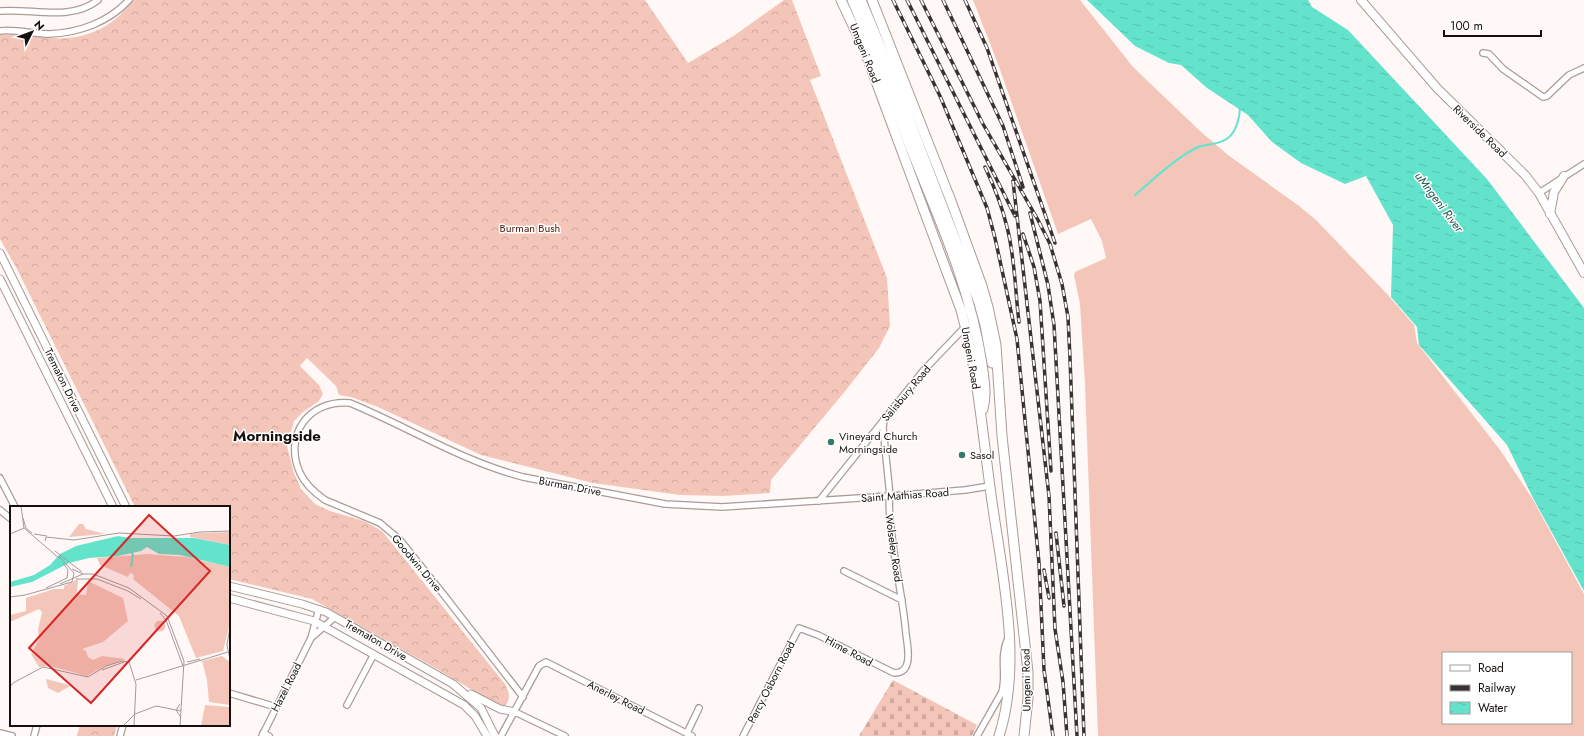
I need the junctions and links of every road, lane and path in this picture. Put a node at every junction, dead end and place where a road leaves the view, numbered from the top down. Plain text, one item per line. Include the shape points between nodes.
1 (98, 0) edge
2 (129, 0) edge
3 (841, 0) edge
4 (852, 0) edge
5 (861, 0) edge
6 (872, 0) edge
7 (1361, 0) edge
8 (0, 11) edge
9 (0, 31) edge
10 (1484, 53) dead end
11 (1584, 68) edge
12 (903, 116) junction
13 (1584, 164) edge
14 (1564, 176) junction
15 (1539, 193) junction
16 (1550, 214) junction
17 (1, 258) edge
18 (1584, 272) edge
19 (0, 279) edge
20 (966, 326) junction
21 (40, 333) junction
22 (29, 338) junction
23 (70, 393) junction
24 (58, 398) junction
25 (998, 398) junction
26 (335, 403) joint
27 (981, 413) junction
28 (884, 419) junction
29 (93, 440) junction
30 (82, 445) junction
31 (0, 478) edge
32 (990, 486) junction
33 (890, 496) junction
34 (819, 501) junction
35 (14, 506) edge
36 (112, 506) edge
37 (124, 506) edge
38 (0, 510) edge
39 (10, 518) edge
40 (844, 571) dead end
41 (230, 586) edge
42 (239, 588) junction
43 (230, 598) edge
44 (237, 600) junction
45 (902, 600) junction
46 (319, 609) junction
47 (335, 617) junction
48 (314, 621) junction
49 (324, 626) junction
50 (799, 628) joint
51 (1008, 635) junction
52 (311, 638) junction
53 (374, 654) junction
54 (404, 656) junction
55 (398, 668) junction
56 (899, 673) joint
57 (453, 684) junction
58 (460, 690) junction
59 (230, 693) edge
60 (523, 697) junction
61 (454, 700) junction
62 (347, 705) dead end
63 (276, 707) junction
64 (699, 708) dead end
65 (515, 712) junction
66 (37, 726) edge
67 (123, 726) edge
68 (0, 733) edge
69 (265, 735) edge
70 (690, 735) edge
71 (12, 736) edge
72 (34, 736) edge
73 (120, 736) edge
74 (487, 736) edge
75 (495, 736) edge
76 (501, 736) edge
77 (565, 736) edge
78 (743, 736) edge
79 (977, 736) edge
80 (999, 736) edge
81 (1024, 736) edge

1 - 8 street via 86,8 73,11
2 - 9 street via 117,11 93,25 70,32 49,34
3 - 20 main road, Umgeni Road via 858,34 890,116
4 - 12 main road
5 - 12 main road
6 - 25 main road, Umgeni Road via 982,286 996,345
7 - 15 main road, Riverside Road via 1437,88
10 - 11 street via 1489,54 1503,69 1543,97 1569,75
12 - 25 main road via 979,303
12 - 27 main road via 972,313 985,391
13 - 14 street
14 - 15 street
14 - 16 main road via 1554,192
15 - 16 main road, Riverside Road
16 - 18 main road, Riverside Road
17 - 21 street, Trematon Drive
19 - 22 street, Trematon Drive
20 - 27 main road, Umgeni Road
20 - 28 street, Salisbury Road
21 - 22 street
21 - 23 street, Trematon Drive
22 - 24 street, Trematon Drive
23 - 24 street
23 - 29 street, Trematon Drive
24 - 30 street, Trematon Drive
25 - 81 main road, Umgeni Road via 1028,672
26 - 34 street, Burman Drive via 350,403 469,459 523,477 677,506 722,507
26 - 60 street, Goodwin Drive via 309,415 297,436 296,461 304,480 325,500 380,523 395,535 415,557
27 - 32 main road, Umgeni Road
28 - 33 street, Wolseley Road
28 - 34 street, Salisbury Road
29 - 30 street
29 - 37 street, Trematon Drive
30 - 36 street, Trematon Drive
31 - 35 street
32 - 33 street, Saint Mathias Road
32 - 51 main road, Umgeni Road
33 - 34 street, Saint Mathias Road
33 - 45 street, Wolseley Road via 892,538
38 - 39 street
40 - 45 street
41 - 42 street, Trematon Drive
42 - 44 street
42 - 46 street, Trematon Drive
43 - 44 street, Trematon Drive
44 - 48 street, Trematon Drive
45 - 56 street, Wolseley Road via 909,655 905,669
46 - 47 street, Trematon Drive
46 - 48 street, Hazel Road
47 - 49 street, Hazel Road
47 - 54 street, Trematon Drive
48 - 49 street, Trematon Drive
48 - 52 street, Hazel Road
49 - 52 street, Hazel Road
49 - 53 street, Trematon Drive
50 - 56 street, Hime Road via 818,635 883,669
50 - 78 street, Percy Osborn Road
51 - 79 street via 1002,655 1004,686
51 - 80 main road, Umgeni Road via 1010,679 1008,701
52 - 63 street, Hazel Road
53 - 55 street, Trematon Drive
53 - 62 street
54 - 55 street
54 - 57 street, Trematon Drive
55 - 61 street, Trematon Drive
57 - 58 street, Trematon Drive
57 - 65 street via 500,709
58 - 61 street via 462,698
58 - 75 street, Trematon Drive via 481,708
59 - 63 street
60 - 65 street
60 - 70 street, Anerley Road via 539,666 544,662
61 - 74 street, Trematon Drive via 470,710
63 - 69 street, Hazel Road
64 - 70 street
65 - 76 street
65 - 77 street
66 - 72 street
67 - 73 street
68 - 71 street

